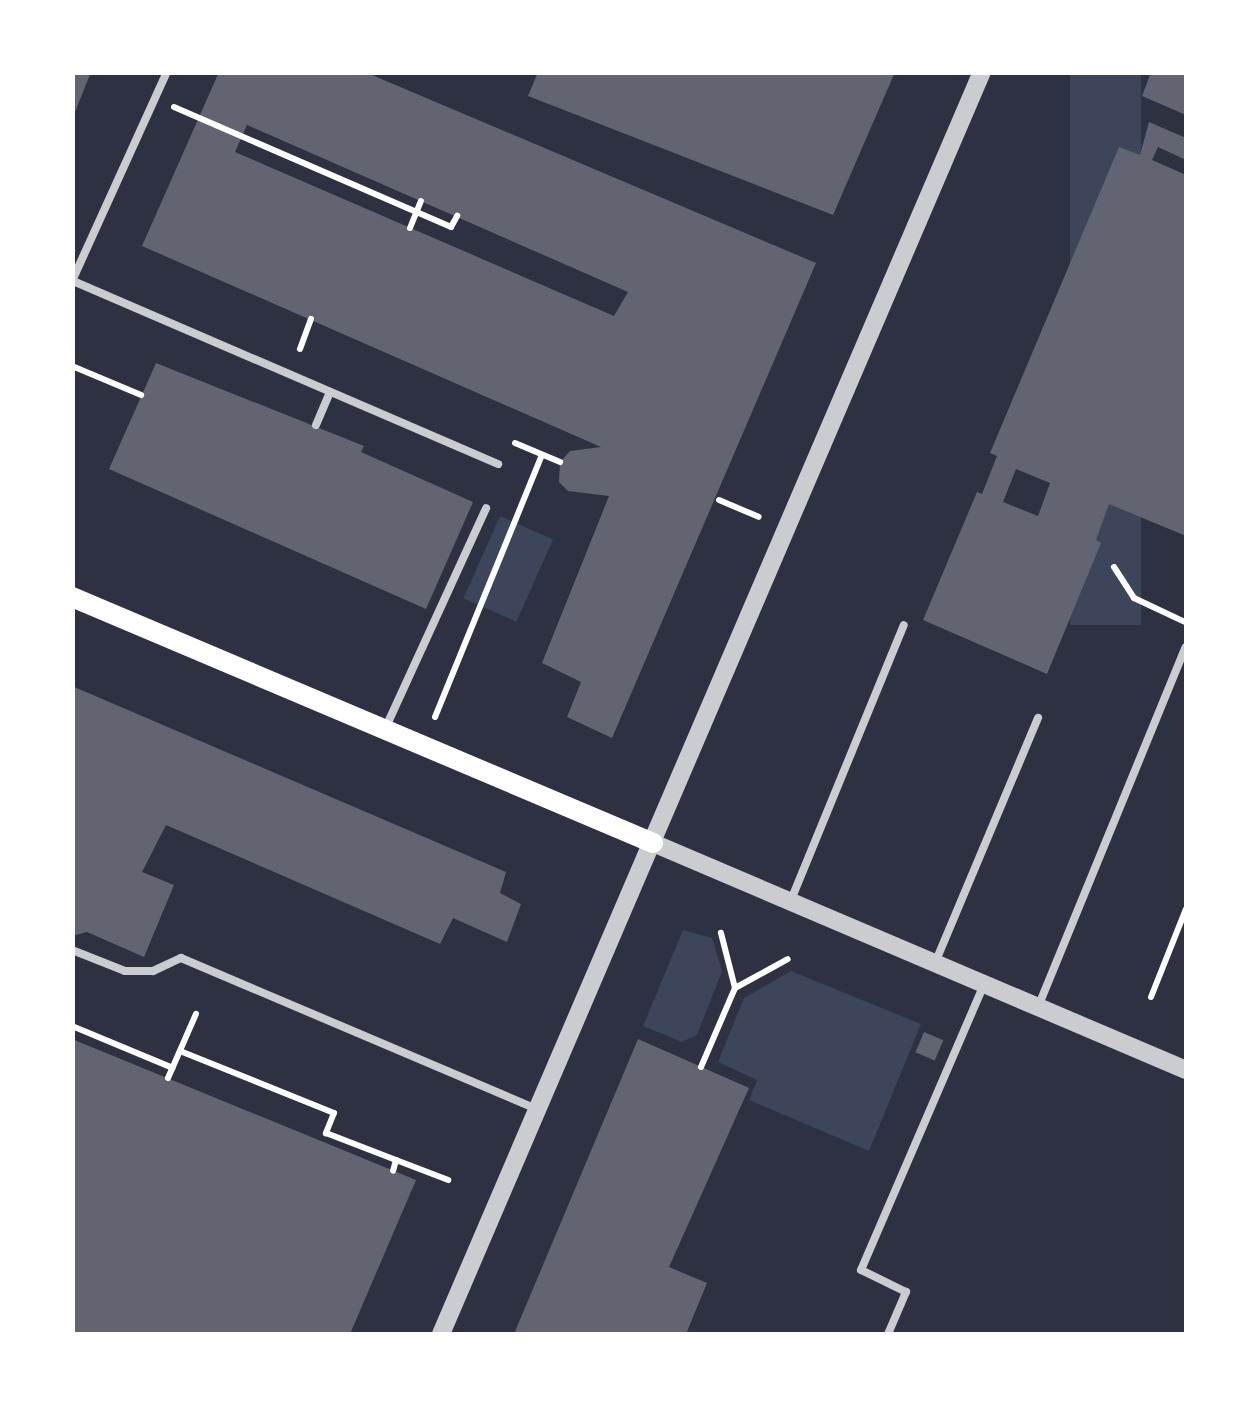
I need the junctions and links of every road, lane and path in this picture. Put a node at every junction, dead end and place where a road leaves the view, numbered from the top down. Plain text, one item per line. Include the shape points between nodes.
1 (167, 72) edge
2 (982, 72) edge
3 (155, 99) junction
4 (420, 201) dead end
5 (416, 213) junction
6 (457, 216) dead end
7 (410, 228) dead end
8 (72, 281) edge
9 (312, 319) dead end
10 (300, 349) dead end
11 (72, 366) edge
12 (330, 392) junction
13 (141, 396) dead end
14 (316, 425) dead end
15 (542, 455) dead end
16 (498, 464) dead end
17 (486, 508) dead end
18 (1114, 567) dead end
19 (72, 598) edge
20 (1186, 622) edge
21 (904, 625) dead end
22 (1186, 647) edge
23 (1038, 718) dead end
24 (385, 728) junction
25 (423, 746) junction
26 (653, 843) junction
27 (791, 900) junction
28 (1186, 909) edge
29 (721, 933) dead end
30 (72, 950) edge
31 (788, 959) dead end
32 (934, 964) junction
33 (984, 984) junction
34 (735, 988) junction
35 (1150, 997) dead end
36 (1038, 1007) junction
37 (196, 1014) dead end
38 (72, 1026) edge
39 (180, 1051) junction
40 (701, 1067) dead end
41 (173, 1068) junction
42 (1186, 1070) edge
43 (168, 1078) dead end
44 (295, 1086) dead end
45 (291, 1095) junction
46 (536, 1109) junction
47 (396, 1160) junction
48 (393, 1171) dead end
49 (448, 1180) dead end
50 (441, 1334) edge
51 (888, 1334) edge

1 - 3 lane
2 - 26 street
3 - 5 path
3 - 8 lane
4 - 5 path
5 - 6 path via 451,227
5 - 7 path
8 - 12 lane
9 - 10 path
11 - 13 path
12 - 14 lane
12 - 16 lane
15 - 25 path
17 - 24 lane
18 - 20 path via 1134,598
19 - 24 main road
21 - 27 lane
22 - 36 lane
23 - 32 lane
24 - 25 main road
25 - 26 main road
26 - 27 street
26 - 46 street
27 - 32 street
28 - 35 path
29 - 34 path
30 - 46 lane via 126,971 153,971 181,958
31 - 34 path
32 - 33 street
33 - 36 street
33 - 51 lane via 861,1270 906,1292
34 - 40 path
36 - 42 street
37 - 39 path
38 - 41 path
39 - 41 path
39 - 45 path
41 - 43 path
44 - 45 path
45 - 47 path via 334,1113 326,1134
46 - 50 street
47 - 48 path
47 - 49 path

